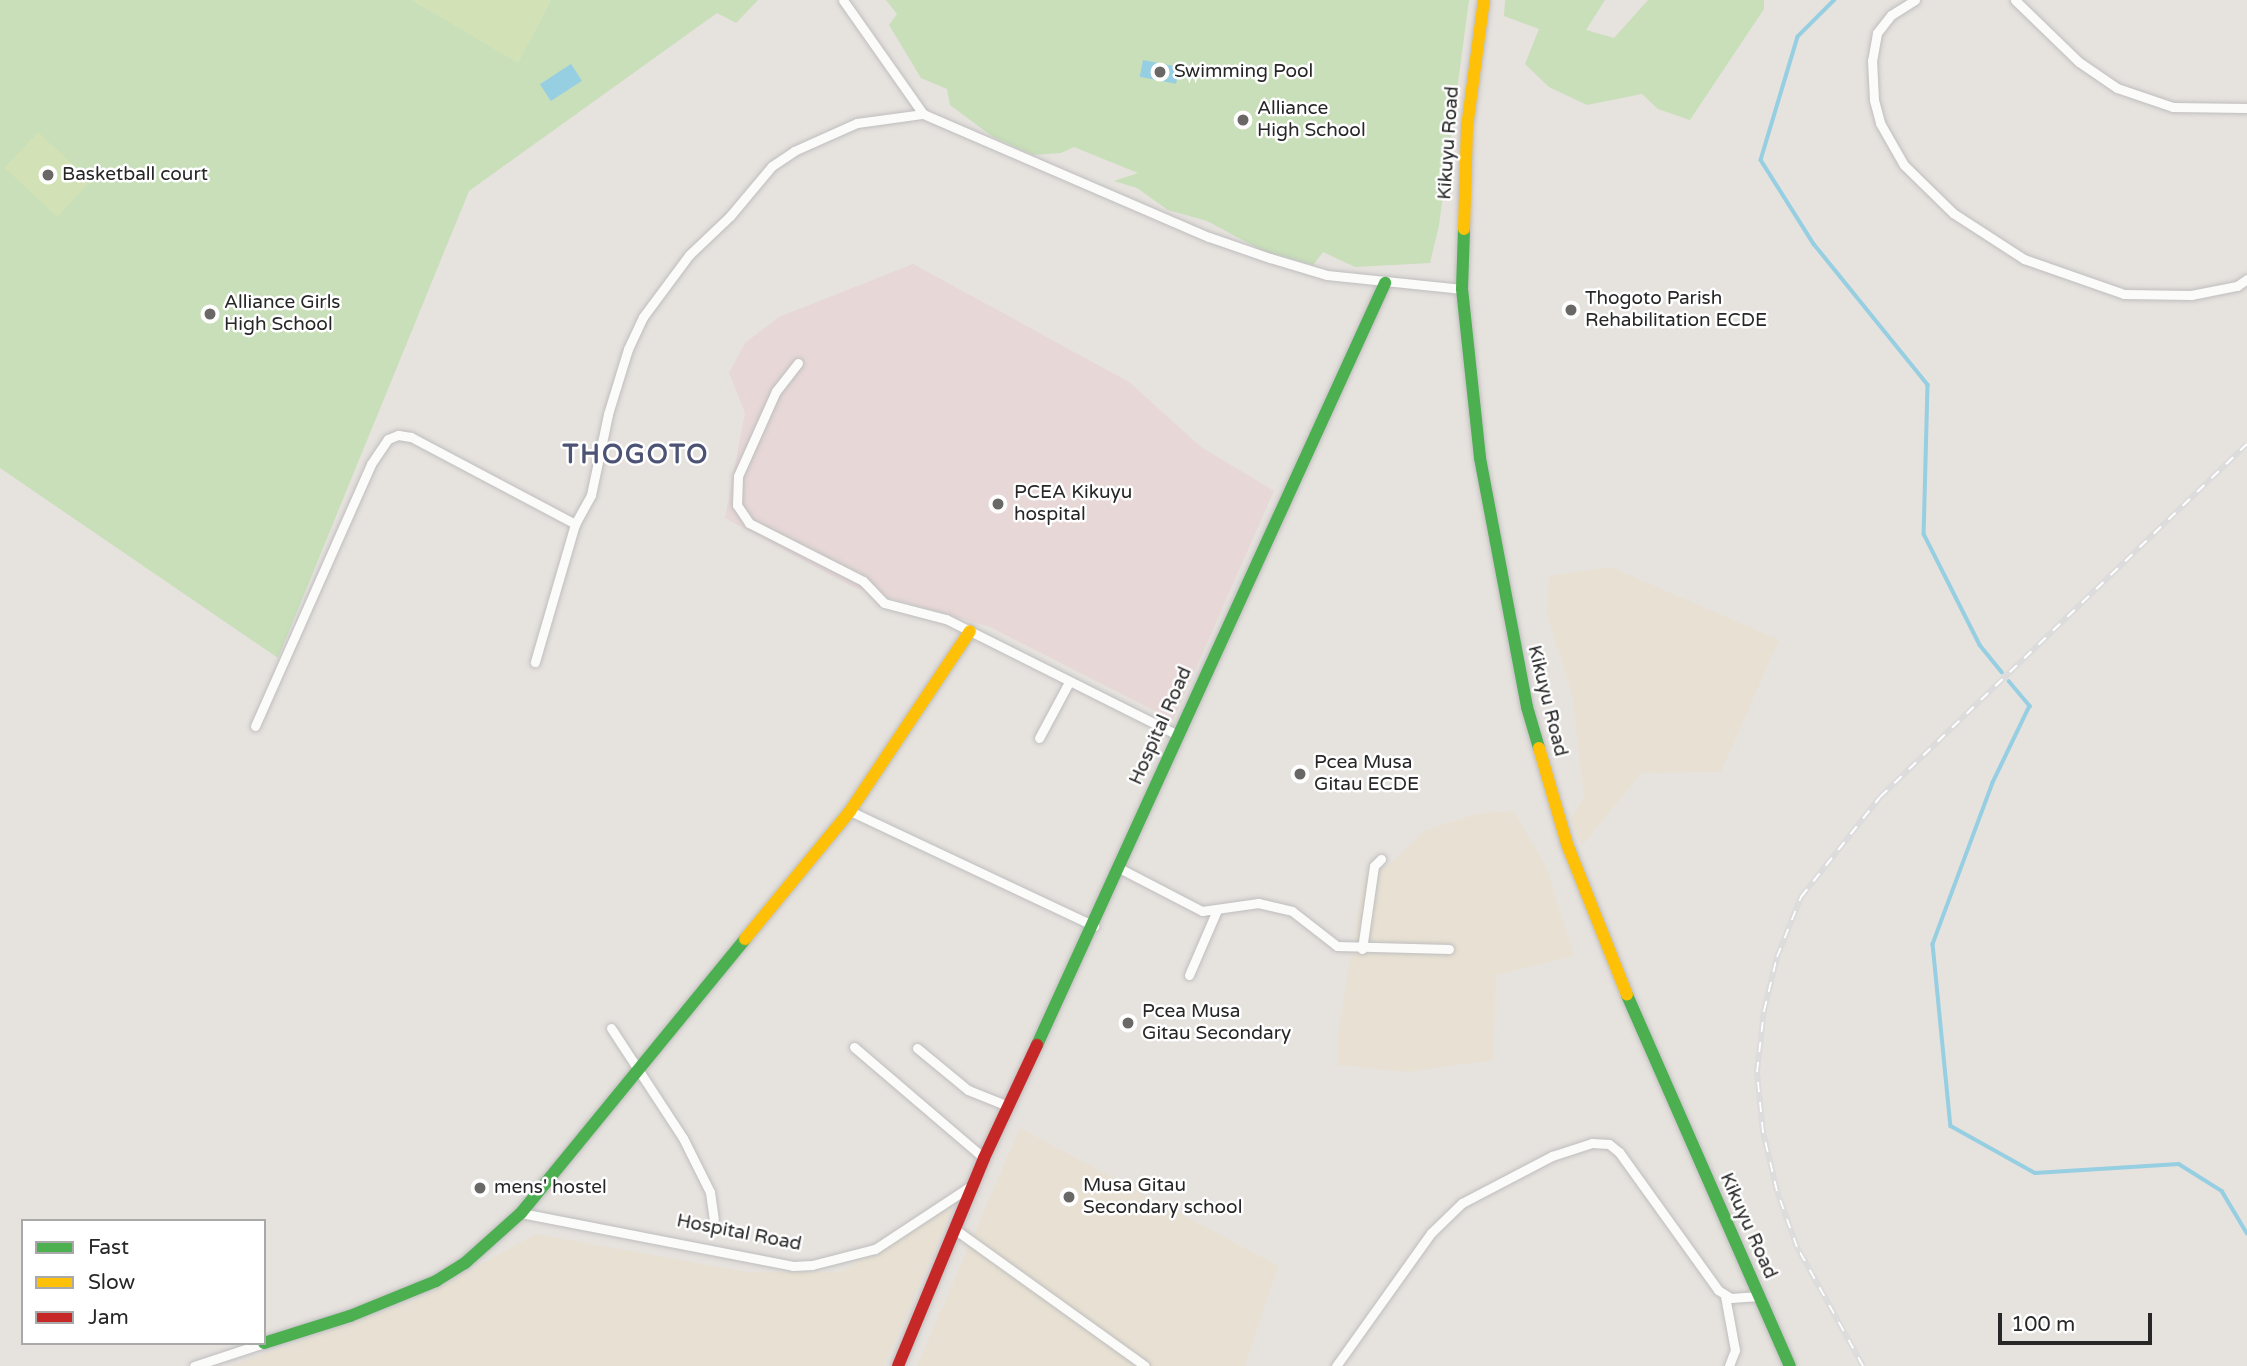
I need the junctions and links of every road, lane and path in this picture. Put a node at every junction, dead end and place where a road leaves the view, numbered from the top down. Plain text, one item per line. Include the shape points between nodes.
1 (844, 0) edge
2 (1484, 0) edge
3 (1915, 0) edge
4 (2015, 0) edge
5 (2247, 108) edge
6 (923, 114) junction
7 (2247, 279) edge
8 (1385, 283) junction
9 (1462, 289) junction
10 (799, 363) dead end
11 (575, 524) junction
12 (970, 631) junction
13 (535, 662) dead end
14 (1069, 682) junction
15 (254, 726) dead end
16 (1178, 735) junction
17 (1039, 738) dead end
18 (850, 811) junction
19 (1381, 859) dead end
20 (1121, 869) junction
21 (1217, 910) junction
22 (1094, 926) junction
23 (1449, 948) dead end
24 (1362, 949) junction
25 (1189, 975) dead end
26 (611, 1028) dead end
27 (854, 1047) dead end
28 (917, 1048) dead end
29 (638, 1072) junction
30 (1008, 1106) junction
31 (984, 1158) junction
32 (972, 1185) junction
33 (521, 1213) junction
34 (714, 1219) dead end
35 (953, 1228) junction
36 (1725, 1296) junction
37 (1759, 1296) junction
38 (266, 1342) edge
39 (258, 1345) edge
40 (194, 1366) edge
41 (898, 1366) edge
42 (1145, 1366) edge
43 (1336, 1366) edge
44 (1729, 1366) edge
45 (1790, 1366) edge

1 - 6 street
2 - 9 street, Kikuyu Road via 1467,127
3 - 7 street via 1891,15 1877,33 1872,60 1874,100 1880,123 1904,165 1953,213 2024,259 2124,294 2191,295 2237,286
4 - 5 street via 2079,62 2117,88 2173,107
6 - 8 street via 1209,237 1327,275
6 - 11 street via 857,123 794,151 772,166 730,216 689,254 643,317 628,349 607,414 591,495
8 - 9 street
8 - 16 street, Hospital Road
9 - 37 street, Kikuyu Road via 1480,458 1500,581 1544,771 1605,944
10 - 12 street via 776,391 738,476 741,516 786,546 863,581 884,603 928,613
11 - 13 street
11 - 15 street via 411,437 388,439 371,464
12 - 14 street
12 - 18 street
14 - 16 street
14 - 17 street
16 - 20 street, Hospital Road
18 - 22 street
18 - 29 street
19 - 24 street via 1374,866
20 - 21 street via 1189,906
20 - 22 street, Hospital Road
21 - 24 street via 1258,903 1292,911 1329,942
21 - 25 street
22 - 30 street, Hospital Road
23 - 24 street
26 - 29 street
27 - 31 street
28 - 30 street via 968,1090
29 - 33 street
29 - 34 street via 684,1138 710,1192
30 - 31 street, Hospital Road
31 - 32 street, Hospital Road
32 - 33 street, Hospital Road via 875,1249 812,1265 793,1266
32 - 35 street, Hospital Road
33 - 38 street via 465,1263 436,1281 350,1316
35 - 41 street, Hospital Road
35 - 42 street
36 - 37 street
36 - 43 street via 1619,1152 1609,1144 1592,1143 1552,1156 1462,1203 1431,1233
36 - 44 street via 1735,1350
37 - 45 street, Kikuyu Road
39 - 40 street

